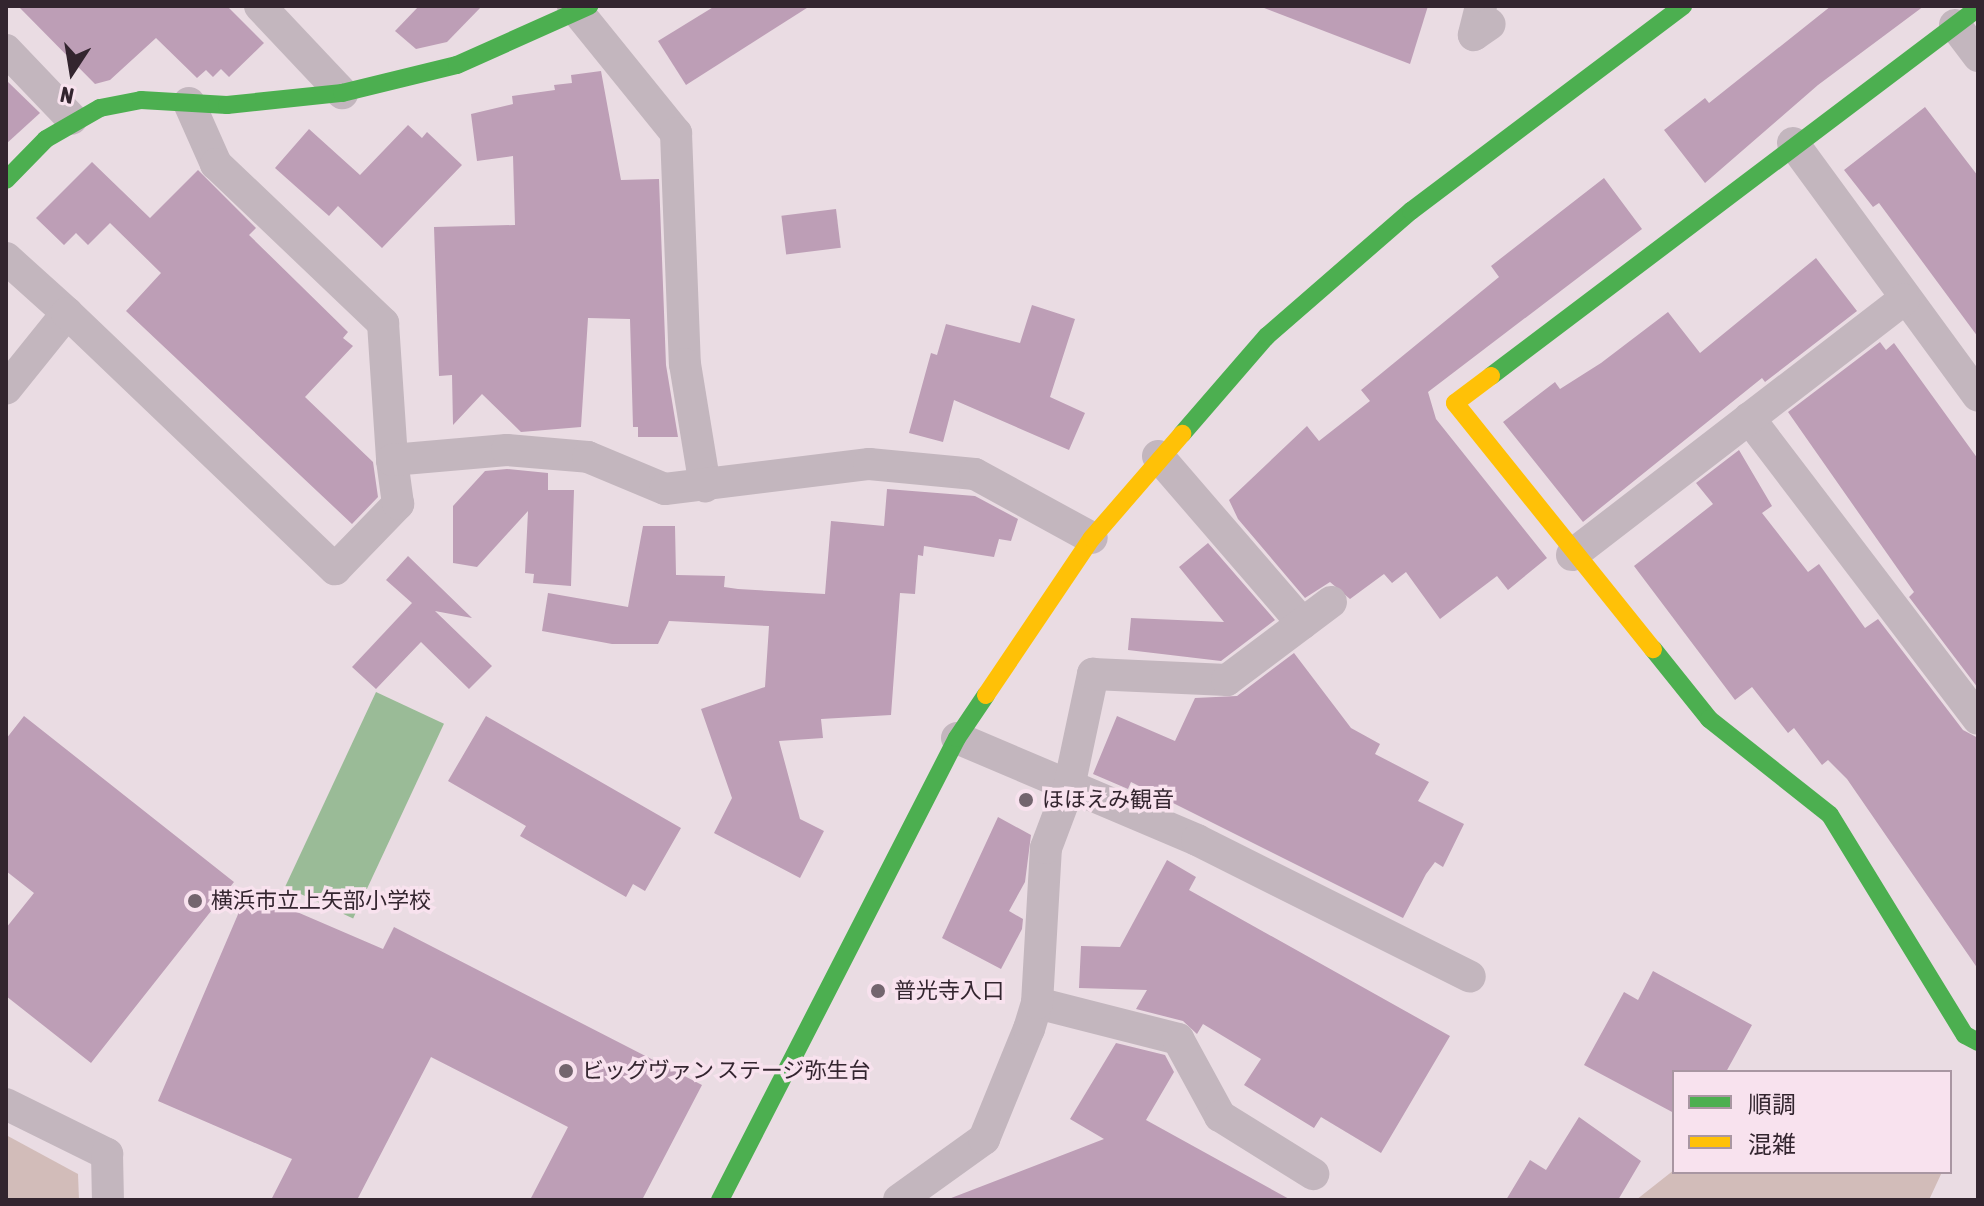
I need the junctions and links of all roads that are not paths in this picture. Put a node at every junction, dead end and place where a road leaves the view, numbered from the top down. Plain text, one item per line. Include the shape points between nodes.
1 (260, 6) edge
2 (1683, 6) edge
3 (580, 8) edge
4 (1966, 16) edge
5 (6, 50) edge
6 (1978, 56) edge
7 (342, 93) junction
8 (189, 103) junction
9 (72, 119) junction
10 (1793, 143) junction
11 (6, 180) edge
12 (6, 258) edge
13 (1904, 299) junction
14 (67, 313) junction
15 (6, 389) edge
16 (1978, 396) edge
17 (1749, 418) junction
18 (1158, 456) junction
19 (392, 460) junction
20 (705, 486) junction
21 (1092, 538) junction
22 (1572, 555) junction
23 (1331, 602) dead end
24 (1302, 623) junction
25 (1978, 719) edge
26 (957, 738) junction
27 (1069, 787) junction
28 (1470, 977) dead end
29 (1037, 1003) junction
30 (1978, 1042) edge
31 (6, 1104) edge
32 (1313, 1174) dead end
33 (943, 1187) edge
34 (108, 1200) edge
35 (720, 1200) edge
36 (899, 1200) edge

1 - 7 street
2 - 18 street via 1399,221 1267,336
3 - 7 street via 457,65
3 - 20 street via 676,133 685,364
4 - 6 street
4 - 10 street
5 - 9 street
7 - 8 street
8 - 9 street via 141,100
8 - 19 street via 216,164 383,323
9 - 11 street
10 - 13 street
10 - 22 street via 1455,403
12 - 14 street
13 - 16 street
13 - 17 street
14 - 15 street
14 - 19 street via 335,569 398,504
17 - 22 street
17 - 25 street
18 - 21 street
18 - 24 street
19 - 20 street via 507,450 588,457 665,489
20 - 21 street via 869,464 975,474
21 - 26 street
22 - 30 street via 1709,719 1830,815 1965,1035
23 - 24 street
24 - 27 street via 1227,680 1093,674
26 - 27 street
26 - 35 street
27 - 28 street via 1197,840
27 - 29 street via 1046,848
29 - 32 street via 1178,1039 1220,1116
29 - 33 street via 984,1139
31 - 34 street via 107,1154
33 - 36 street

